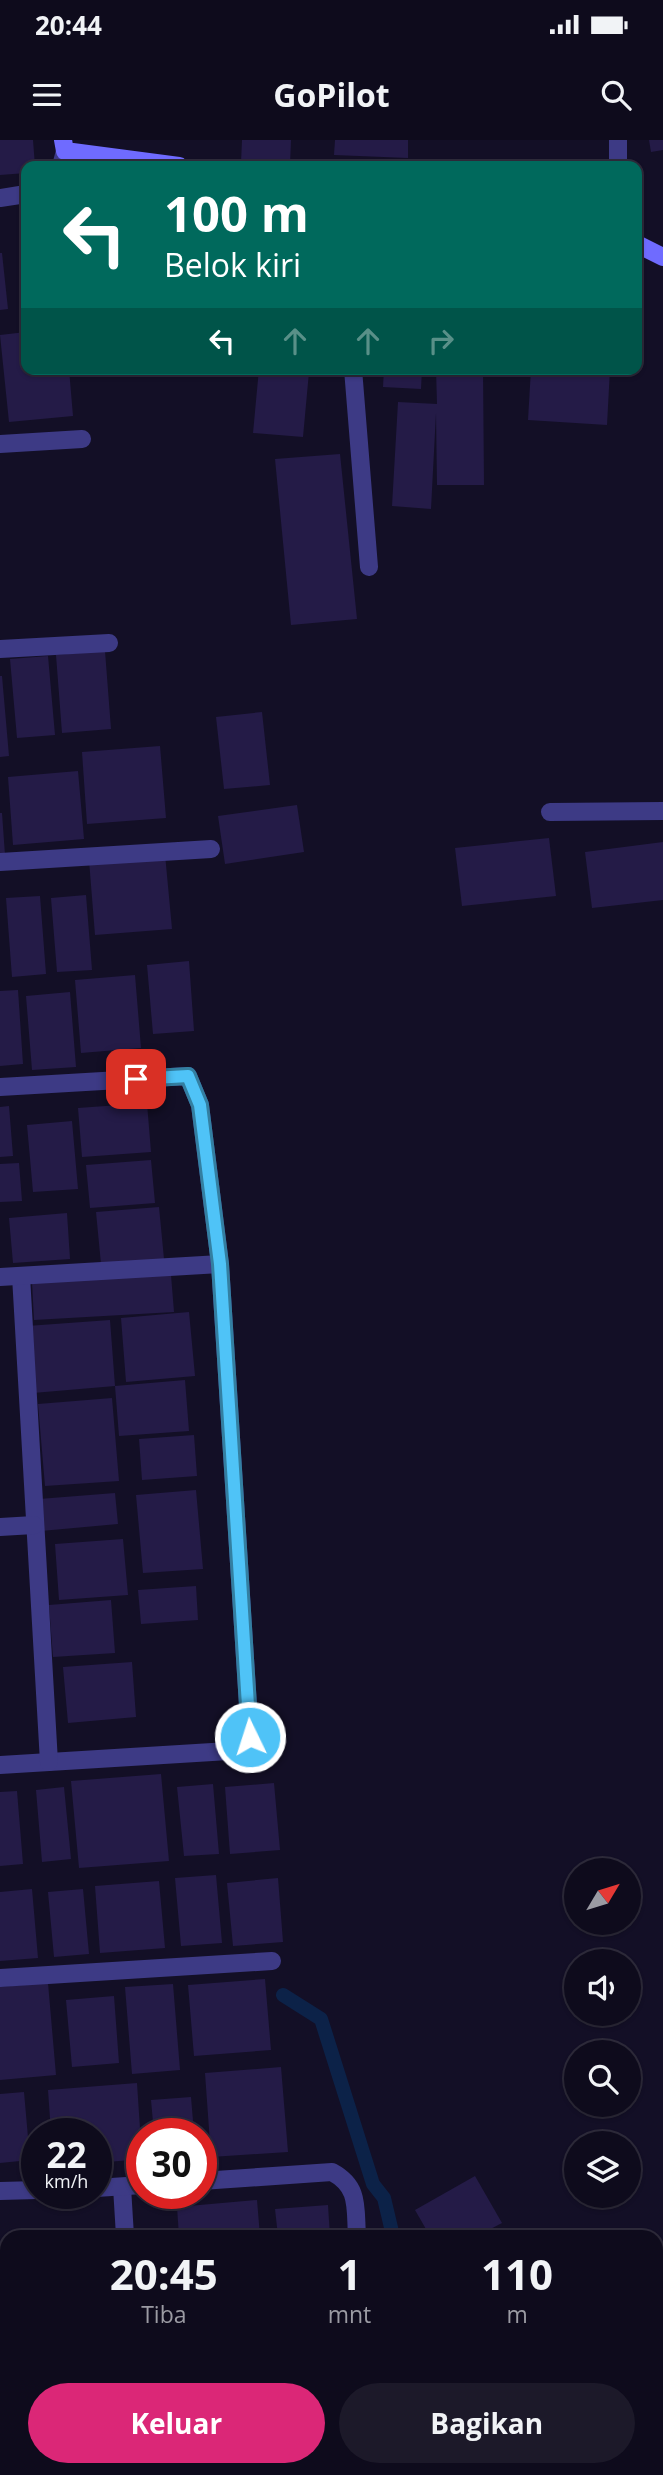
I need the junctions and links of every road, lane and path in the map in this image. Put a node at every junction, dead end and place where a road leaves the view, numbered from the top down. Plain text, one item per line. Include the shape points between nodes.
1 (618, 140) edge
2 (63, 152) edge
3 (138, 161) edge
4 (618, 161) edge
5 (21, 195) edge
6 (0, 198) edge
7 (642, 246) edge
8 (663, 257) edge
9 (353, 375) edge
10 (82, 439) dead end
11 (0, 444) edge
12 (369, 567) dead end
13 (108, 643) dead end
14 (0, 649) edge
15 (663, 811) edge
16 (550, 812) dead end
17 (211, 849) dead end
18 (0, 862) edge
19 (0, 1087) edge
20 (220, 1264) junction
21 (21, 1276) junction
22 (0, 1277) edge
23 (34, 1525) junction
24 (0, 1527) edge
25 (49, 1762) junction
26 (0, 1765) edge
27 (272, 1961) dead end
28 (0, 1978) edge
29 (217, 2180) edge
30 (112, 2187) edge
31 (122, 2187) junction
32 (126, 2187) edge
33 (21, 2190) edge
34 (0, 2191) edge
35 (125, 2230) edge
36 (356, 2230) edge

1 - 4 street
2 - 3 street
5 - 6 street
7 - 8 street
9 - 12 street
10 - 11 street
13 - 14 street
15 - 16 street
17 - 18 street
19 - 20 street via 188,1076 200,1105
20 - 21 street
20 - 25 street via 250,1737 244,1750
21 - 22 street
21 - 23 street
23 - 24 street
23 - 25 street
25 - 26 street
27 - 28 street
29 - 36 street via 332,2172 346,2179 353,2193
30 - 31 street
31 - 32 street
31 - 35 street
33 - 34 street

